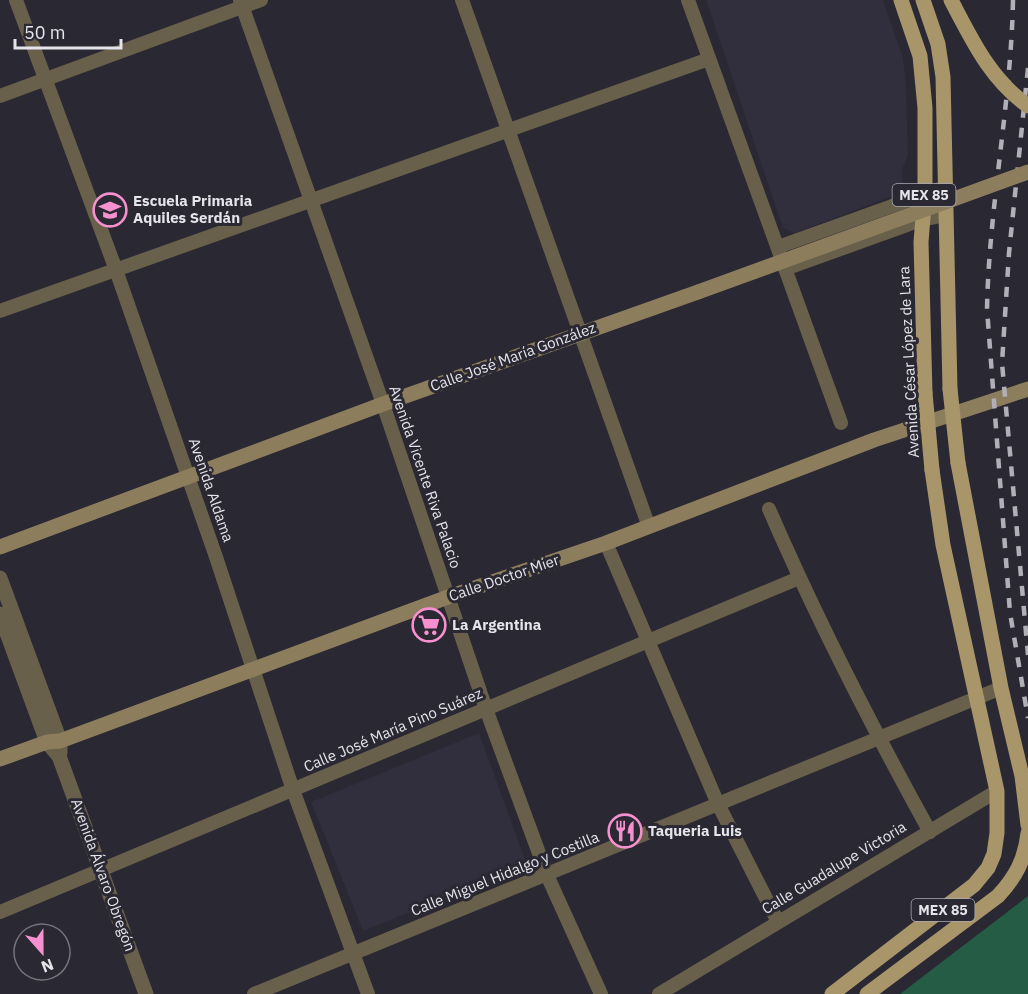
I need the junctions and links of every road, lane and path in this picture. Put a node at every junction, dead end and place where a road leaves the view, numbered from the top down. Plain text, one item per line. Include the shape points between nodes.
1 (16, 0) edge
2 (261, 0) edge
3 (462, 0) edge
4 (688, 0) edge
5 (901, 0) edge
6 (951, 0) edge
7 (241, 4) edge
8 (925, 4) edge
9 (907, 16) junction
10 (709, 59) junction
11 (45, 79) junction
12 (0, 96) edge
13 (1028, 106) edge
14 (509, 130) junction
15 (1028, 172) edge
16 (945, 187) junction
17 (925, 193) junction
18 (311, 200) junction
19 (946, 215) junction
20 (921, 220) junction
21 (778, 247) junction
22 (786, 269) junction
23 (116, 270) junction
24 (0, 311) edge
25 (580, 333) junction
26 (1028, 389) edge
27 (1028, 399) edge
28 (382, 404) junction
29 (841, 423) dead end
30 (838, 456) junction
31 (188, 475) junction
32 (769, 509) dead end
33 (649, 527) junction
34 (606, 543) junction
35 (0, 548) edge
36 (0, 578) edge
37 (799, 578) junction
38 (448, 597) junction
39 (0, 614) edge
40 (650, 641) junction
41 (252, 669) junction
42 (1001, 688) junction
43 (976, 699) junction
44 (486, 709) junction
45 (878, 738) junction
46 (56, 746) junction
47 (0, 759) edge
48 (1025, 774) edge
49 (293, 790) junction
50 (997, 791) junction
51 (718, 804) junction
52 (1028, 825) edge
53 (930, 832) junction
54 (1028, 833) edge
55 (100, 871) junction
56 (547, 874) junction
57 (0, 912) edge
58 (778, 922) junction
59 (353, 953) junction
60 (146, 994) edge
61 (254, 994) edge
62 (368, 994) edge
63 (601, 994) edge
64 (659, 994) edge
65 (831, 994) edge
66 (867, 994) edge

1 - 11 street, Avenida Aldama
2 - 7 street
3 - 14 street
4 - 10 street
5 - 9 main road, Avenida César López de Lara / MEX 85
6 - 13 main road, bridge via 994,75
7 - 11 street
7 - 18 street, Avenida Vicente Riva Palacio
8 - 9 main road
8 - 16 main road, MEX 85 via 938,44 943,77
9 - 17 main road, Avenida César López de Lara / MEX 85 via 922,72
10 - 14 street
10 - 21 street
11 - 12 street
11 - 23 street, Avenida Aldama
14 - 18 street
14 - 25 street
15 - 25 main road, Calle José María González, bridge
16 - 17 street
16 - 19 main road, MEX 85
17 - 20 main road, Avenida César López de Lara / MEX 85
17 - 21 street
18 - 23 street
18 - 28 street, Avenida Vicente Riva Palacio
19 - 20 street
19 - 42 main road, MEX 85, bridge via 950,389 958,463
20 - 22 street
20 - 43 main road, Avenida César López de Lara / MEX 85, bridge via 925,393 933,471 943,545
21 - 22 street
22 - 29 street
23 - 24 street
23 - 31 street, Avenida Aldama
25 - 28 main road, Calle José María González
25 - 33 street
26 - 30 main road, Calle Doctor Mier via 874,440
27 - 30 main road, Calle Doctor Mier
28 - 31 main road, Calle José María González
28 - 38 street, Avenida Vicente Riva Palacio
30 - 33 main road, Calle Doctor Mier
31 - 35 main road, Calle José María González
31 - 41 street, Avenida Aldama
32 - 37 street
33 - 34 main road, Calle Doctor Mier
34 - 38 main road, Calle Doctor Mier
34 - 40 street
36 - 46 street, Avenida Álvaro Obregón
37 - 40 street, Calle José María Pino Suárez
37 - 45 street
38 - 41 main road, Calle Doctor Mier
38 - 44 street, Avenida Vicente Riva Palacio
39 - 46 street, Avenida Álvaro Obregón
40 - 44 street, Calle José María Pino Suárez
40 - 51 street
41 - 46 main road, Calle Doctor Mier
41 - 49 street, Avenida Aldama
42 - 43 street, Calle Miguel Hidalgo y Costilla
42 - 48 main road, MEX 85
43 - 45 street, Calle Miguel Hidalgo y Costilla
43 - 50 main road, Avenida César López de Lara / MEX 85
44 - 49 street, Calle José María Pino Suárez
44 - 56 street, Avenida Vicente Riva Palacio
45 - 51 street, Calle Miguel Hidalgo y Costilla
45 - 53 street
46 - 47 main road, Calle Doctor Mier
46 - 55 street, Avenida Álvaro Obregón
48 - 50 main road, Calle Guadalupe Victoria
48 - 52 main road, MEX 85
49 - 55 street, Calle José María Pino Suárez
49 - 59 street, Avenida Aldama
50 - 53 street, Calle Guadalupe Victoria
50 - 65 main road, MEX 85 via 998,833 994,854 981,877
51 - 56 street, Calle Miguel Hidalgo y Costilla
51 - 58 street
53 - 58 street, Calle Guadalupe Victoria
54 - 66 main road, MEX 85 via 1022,864 998,896
55 - 57 street, Calle José María Pino Suárez
55 - 60 street, Avenida Álvaro Obregón
56 - 59 street, Calle Miguel Hidalgo y Costilla
56 - 63 street, Avenida Vicente Riva Palacio
58 - 64 street, Calle Guadalupe Victoria
59 - 61 street, Calle Miguel Hidalgo y Costilla
59 - 62 street, Avenida Aldama

